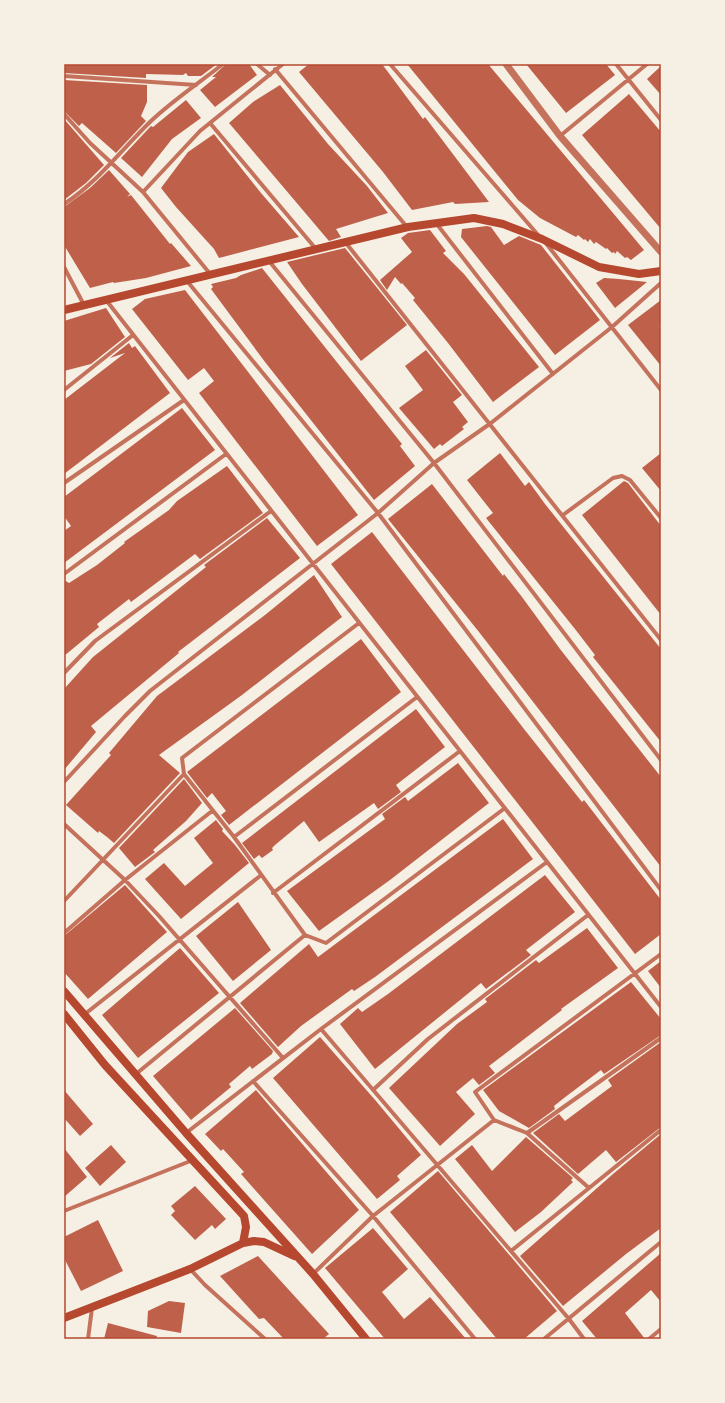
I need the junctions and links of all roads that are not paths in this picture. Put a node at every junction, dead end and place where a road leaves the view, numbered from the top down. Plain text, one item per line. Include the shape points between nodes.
1 (224, 64) edge
2 (257, 64) edge
3 (282, 64) edge
4 (390, 64) edge
5 (506, 64) edge
6 (616, 64) edge
7 (647, 64) edge
8 (275, 69) junction
9 (270, 75) junction
10 (64, 76) edge
11 (628, 80) junction
12 (196, 85) junction
13 (64, 114) edge
14 (661, 120) edge
15 (210, 123) junction
16 (560, 136) junction
17 (112, 164) junction
18 (143, 192) junction
19 (64, 204) edge
20 (436, 223) junction
21 (408, 227) junction
22 (542, 239) junction
23 (346, 242) junction
24 (316, 250) junction
25 (661, 252) edge
26 (269, 261) junction
27 (64, 267) edge
28 (661, 271) edge
29 (212, 275) junction
30 (187, 281) junction
31 (661, 283) edge
32 (106, 300) junction
33 (84, 305) junction
34 (64, 310) edge
35 (612, 327) junction
36 (133, 335) junction
37 (553, 374) junction
38 (64, 390) edge
39 (661, 390) edge
40 (184, 400) junction
41 (491, 423) junction
42 (226, 454) junction
43 (434, 463) junction
44 (64, 483) edge
45 (271, 511) junction
46 (378, 513) junction
47 (563, 515) junction
48 (661, 518) edge
49 (314, 565) junction
50 (64, 574) edge
51 (359, 623) junction
52 (661, 640) edge
53 (64, 673) edge
54 (417, 697) junction
55 (460, 751) junction
56 (661, 760) edge
57 (184, 774) junction
58 (64, 782) edge
59 (505, 808) junction
60 (212, 810) junction
61 (64, 824) edge
62 (234, 837) junction
63 (104, 859) junction
64 (547, 862) junction
65 (260, 876) junction
66 (125, 880) junction
67 (661, 890) edge
68 (273, 893) junction
69 (64, 901) edge
70 (588, 915) junction
71 (64, 933) edge
72 (305, 935) junction
73 (180, 940) junction
74 (661, 954) edge
75 (635, 974) junction
76 (64, 991) edge
77 (229, 997) junction
78 (661, 1007) edge
79 (64, 1014) edge
80 (85, 1014) junction
81 (321, 1029) junction
82 (661, 1038) edge
83 (283, 1058) junction
84 (136, 1074) junction
85 (253, 1081) junction
86 (373, 1090) junction
87 (494, 1120) junction
88 (661, 1130) edge
89 (186, 1133) junction
90 (526, 1133) junction
91 (193, 1160) junction
92 (437, 1165) junction
93 (589, 1188) junction
94 (64, 1212) edge
95 (373, 1216) junction
96 (661, 1242) edge
97 (243, 1243) junction
98 (511, 1251) junction
99 (299, 1258) junction
100 (190, 1269) junction
101 (313, 1274) junction
102 (92, 1308) junction
103 (64, 1318) edge
104 (569, 1318) junction
105 (661, 1329) edge
106 (88, 1339) edge
107 (265, 1339) edge
108 (366, 1339) edge
109 (475, 1339) edge
110 (544, 1339) edge
111 (584, 1339) edge
112 (649, 1339) edge

1 - 12 street
2 - 9 street
3 - 8 street
4 - 22 street
5 - 16 street
6 - 11 street
7 - 11 street
8 - 9 street
8 - 21 street
9 - 15 street
10 - 12 street
11 - 14 street
11 - 16 street
12 - 17 street via 151,121
13 - 17 street
15 - 18 street
15 - 24 street
16 - 25 street
17 - 18 street
17 - 19 street
18 - 29 street
20 - 21 main road
20 - 22 main road via 474,218 503,224
20 - 37 street
21 - 23 main road
22 - 28 main road via 599,268 639,274
22 - 35 street
23 - 24 main road
23 - 41 street
24 - 26 main road
26 - 29 main road
26 - 43 street
27 - 33 street
29 - 30 main road
30 - 32 main road
30 - 46 street
31 - 35 street
32 - 33 main road
32 - 36 street
33 - 34 main road
35 - 37 street
35 - 39 street
36 - 38 street
36 - 40 street
37 - 41 street
40 - 42 street
40 - 44 street
41 - 43 street
41 - 47 street
42 - 45 street
42 - 50 street
43 - 46 street
43 - 56 street
45 - 49 street
45 - 53 street via 95,641
46 - 49 street
46 - 67 street
47 - 48 street via 614,478 622,476 630,480
47 - 52 street
49 - 51 street
49 - 58 street via 150,691
51 - 54 street
51 - 57 street via 182,758
54 - 55 street
54 - 62 street
55 - 59 street
55 - 68 street
57 - 60 street
57 - 63 street
59 - 64 street
59 - 72 street via 326,943
60 - 62 street
60 - 66 street
61 - 63 street
62 - 65 street
63 - 66 street
63 - 69 street
64 - 70 street
64 - 81 street
65 - 68 street
65 - 73 street
66 - 71 street
66 - 73 street
68 - 72 street
70 - 75 street
70 - 86 street via 428,1039
72 - 77 street
73 - 77 street
73 - 80 street
74 - 75 street
75 - 78 street
75 - 87 street via 475,1092
76 - 80 main road
77 - 83 street
77 - 84 street
79 - 91 main road via 105,1065
80 - 84 main road
81 - 83 street
81 - 86 street
82 - 90 street
83 - 85 street
84 - 89 main road
85 - 89 street
85 - 95 street
86 - 92 street
87 - 90 street
87 - 92 street
88 - 93 street
89 - 99 main road
90 - 93 street
91 - 94 street
91 - 97 main road via 244,1216 246,1227
92 - 95 street
92 - 98 street
93 - 98 street
95 - 101 street
95 - 109 street
96 - 104 street
97 - 99 main road via 264,1242
97 - 100 main road
98 - 104 street
99 - 101 main road
100 - 102 main road
100 - 107 street
101 - 108 main road
102 - 103 main road
102 - 106 street
104 - 110 street
104 - 111 street
105 - 112 street

